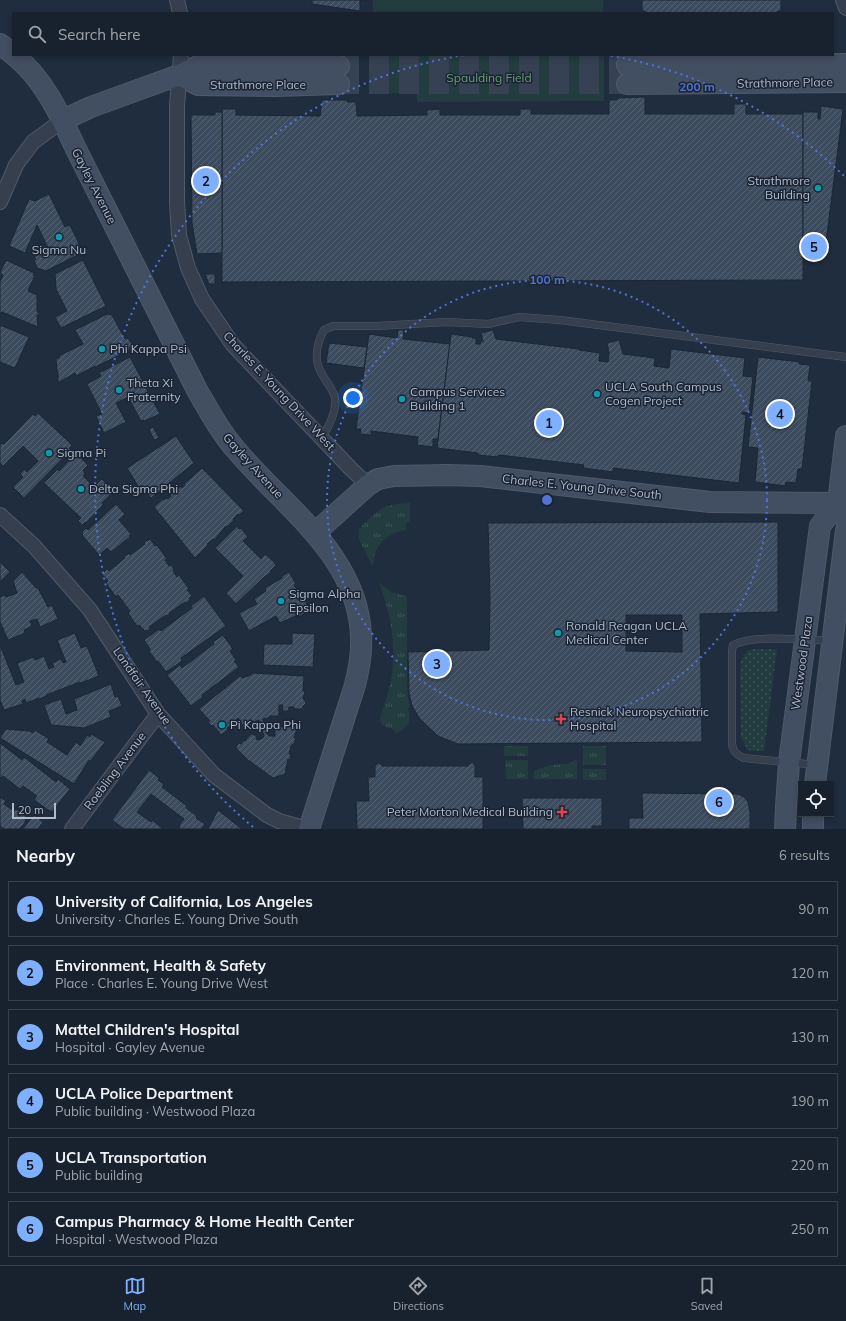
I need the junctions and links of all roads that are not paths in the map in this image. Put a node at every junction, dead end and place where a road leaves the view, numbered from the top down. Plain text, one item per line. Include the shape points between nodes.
1 (177, 0) edge
2 (845, 0) edge
3 (846, 8) edge
4 (180, 12) edge
5 (0, 44) edge
6 (12, 53) edge
7 (16, 56) edge
8 (181, 56) edge
9 (782, 60) edge
10 (846, 64) edge
11 (633, 67) edge
12 (179, 75) junction
13 (340, 75) tunnel mouth
14 (846, 82) edge
15 (63, 120) junction
16 (0, 202) edge
17 (846, 357) edge
18 (846, 436) edge
19 (322, 438) junction
20 (368, 485) junction
21 (842, 503) edge
22 (0, 515) edge
23 (846, 528) edge
24 (315, 532) junction
25 (806, 640) junction
26 (833, 642) junction
27 (158, 714) junction
28 (789, 762) junction
29 (816, 775) edge
30 (813, 817) edge
31 (72, 829) edge
32 (308, 829) edge
33 (785, 829) edge
34 (813, 829) edge

1 - 4 street
2 - 3 street
5 - 6 street, Gayley Avenue
7 - 15 street, Gayley Avenue via 36,77
8 - 12 street, Charles E. Young Drive West
9 - 10 street, Strathmore Place
9 - 11 street, Strathmore Place
11 - 14 street, Strathmore Place
12 - 13 street, Strathmore Place via 198,85 275,86
12 - 15 street
12 - 19 street, Charles E. Young Drive West via 177,202 180,236 188,268 213,318 233,345
15 - 16 street via 33,142 16,165
15 - 24 street, Gayley Avenue via 193,383 218,426 236,451
17 - 19 lane via 560,320 519,317 488,324 447,322 333,326 324,330 318,340 316,362 335,399 331,420
18 - 21 street
19 - 20 street, Charles E. Young Drive West
20 - 21 street, Charles E. Young Drive South via 378,479 394,476 448,475 510,479 710,502
20 - 24 street, Charles E. Young Drive South
21 - 23 street
21 - 25 street, Westwood Plaza via 820,526
22 - 27 street, Landfair Avenue via 34,546 90,610
23 - 26 street
24 - 32 street, Gayley Avenue via 337,562 350,589 359,616 361,637 355,685
25 - 26 lane
25 - 28 street, Westwood Plaza
25 - 28 lane via 785,638 741,641 733,645 732,651 733,749 736,755
26 - 29 street
27 - 31 street, Roebling Avenue
27 - 32 street, Landfair Avenue via 214,775 267,815
28 - 29 lane
28 - 33 street, Westwood Plaza
30 - 34 street

